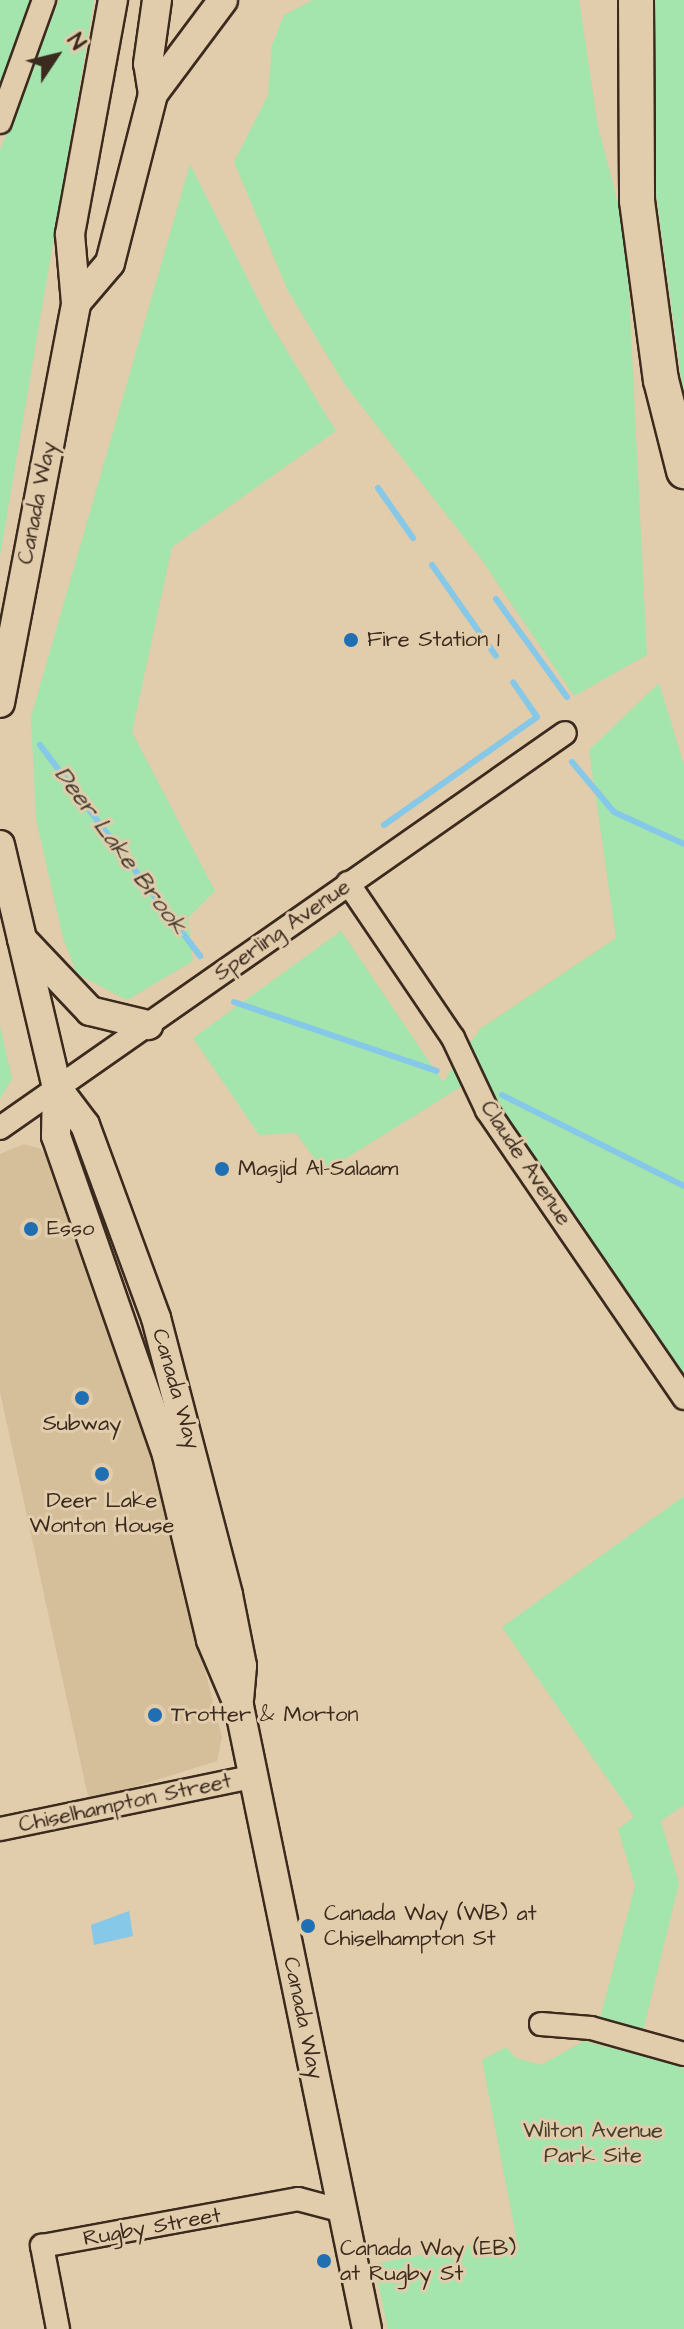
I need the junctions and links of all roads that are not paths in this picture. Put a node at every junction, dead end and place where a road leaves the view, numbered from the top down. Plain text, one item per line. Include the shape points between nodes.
1 (44, 0) edge
2 (113, 0) edge
3 (157, 0) edge
4 (223, 0) edge
5 (630, 9) edge
6 (153, 94) junction
7 (0, 122) edge
8 (76, 303) junction
9 (684, 471) edge
10 (0, 703) edge
11 (565, 733) dead end
12 (0, 845) edge
13 (348, 883) junction
14 (19, 935) junction
15 (148, 1025) junction
16 (57, 1088) junction
17 (0, 1128) edge
18 (684, 1398) edge
19 (251, 1777) junction
20 (0, 1829) edge
21 (541, 2024) dead end
22 (684, 2054) edge
23 (343, 2211) junction
24 (58, 2329) edge
25 (367, 2329) edge

1 - 7 street
2 - 8 main road, Canada Way via 70,234
3 - 6 main road, Canada Way via 148,64
4 - 6 main road
5 - 9 highway via 648,298
6 - 8 main road, Canada Way via 110,263
8 - 10 main road, Canada Way
11 - 13 street, Sperling Avenue
12 - 14 main road, Canada Way
13 - 15 street, Sperling Avenue
13 - 18 street, Claude Avenue via 453,1038 487,1110
14 - 15 main road via 90,1011
14 - 16 main road, Canada Way
15 - 16 street, Sperling Avenue
16 - 17 street, Sperling Avenue
16 - 19 main road, Canada Way via 85,1125 156,1318 228,1595 242,1666 239,1706
19 - 20 street, Chiselhampton Street
19 - 23 main road, Canada Way
21 - 22 street via 591,2028
23 - 24 street, Rugby Street via 298,2199 42,2246
23 - 25 main road, Canada Way

